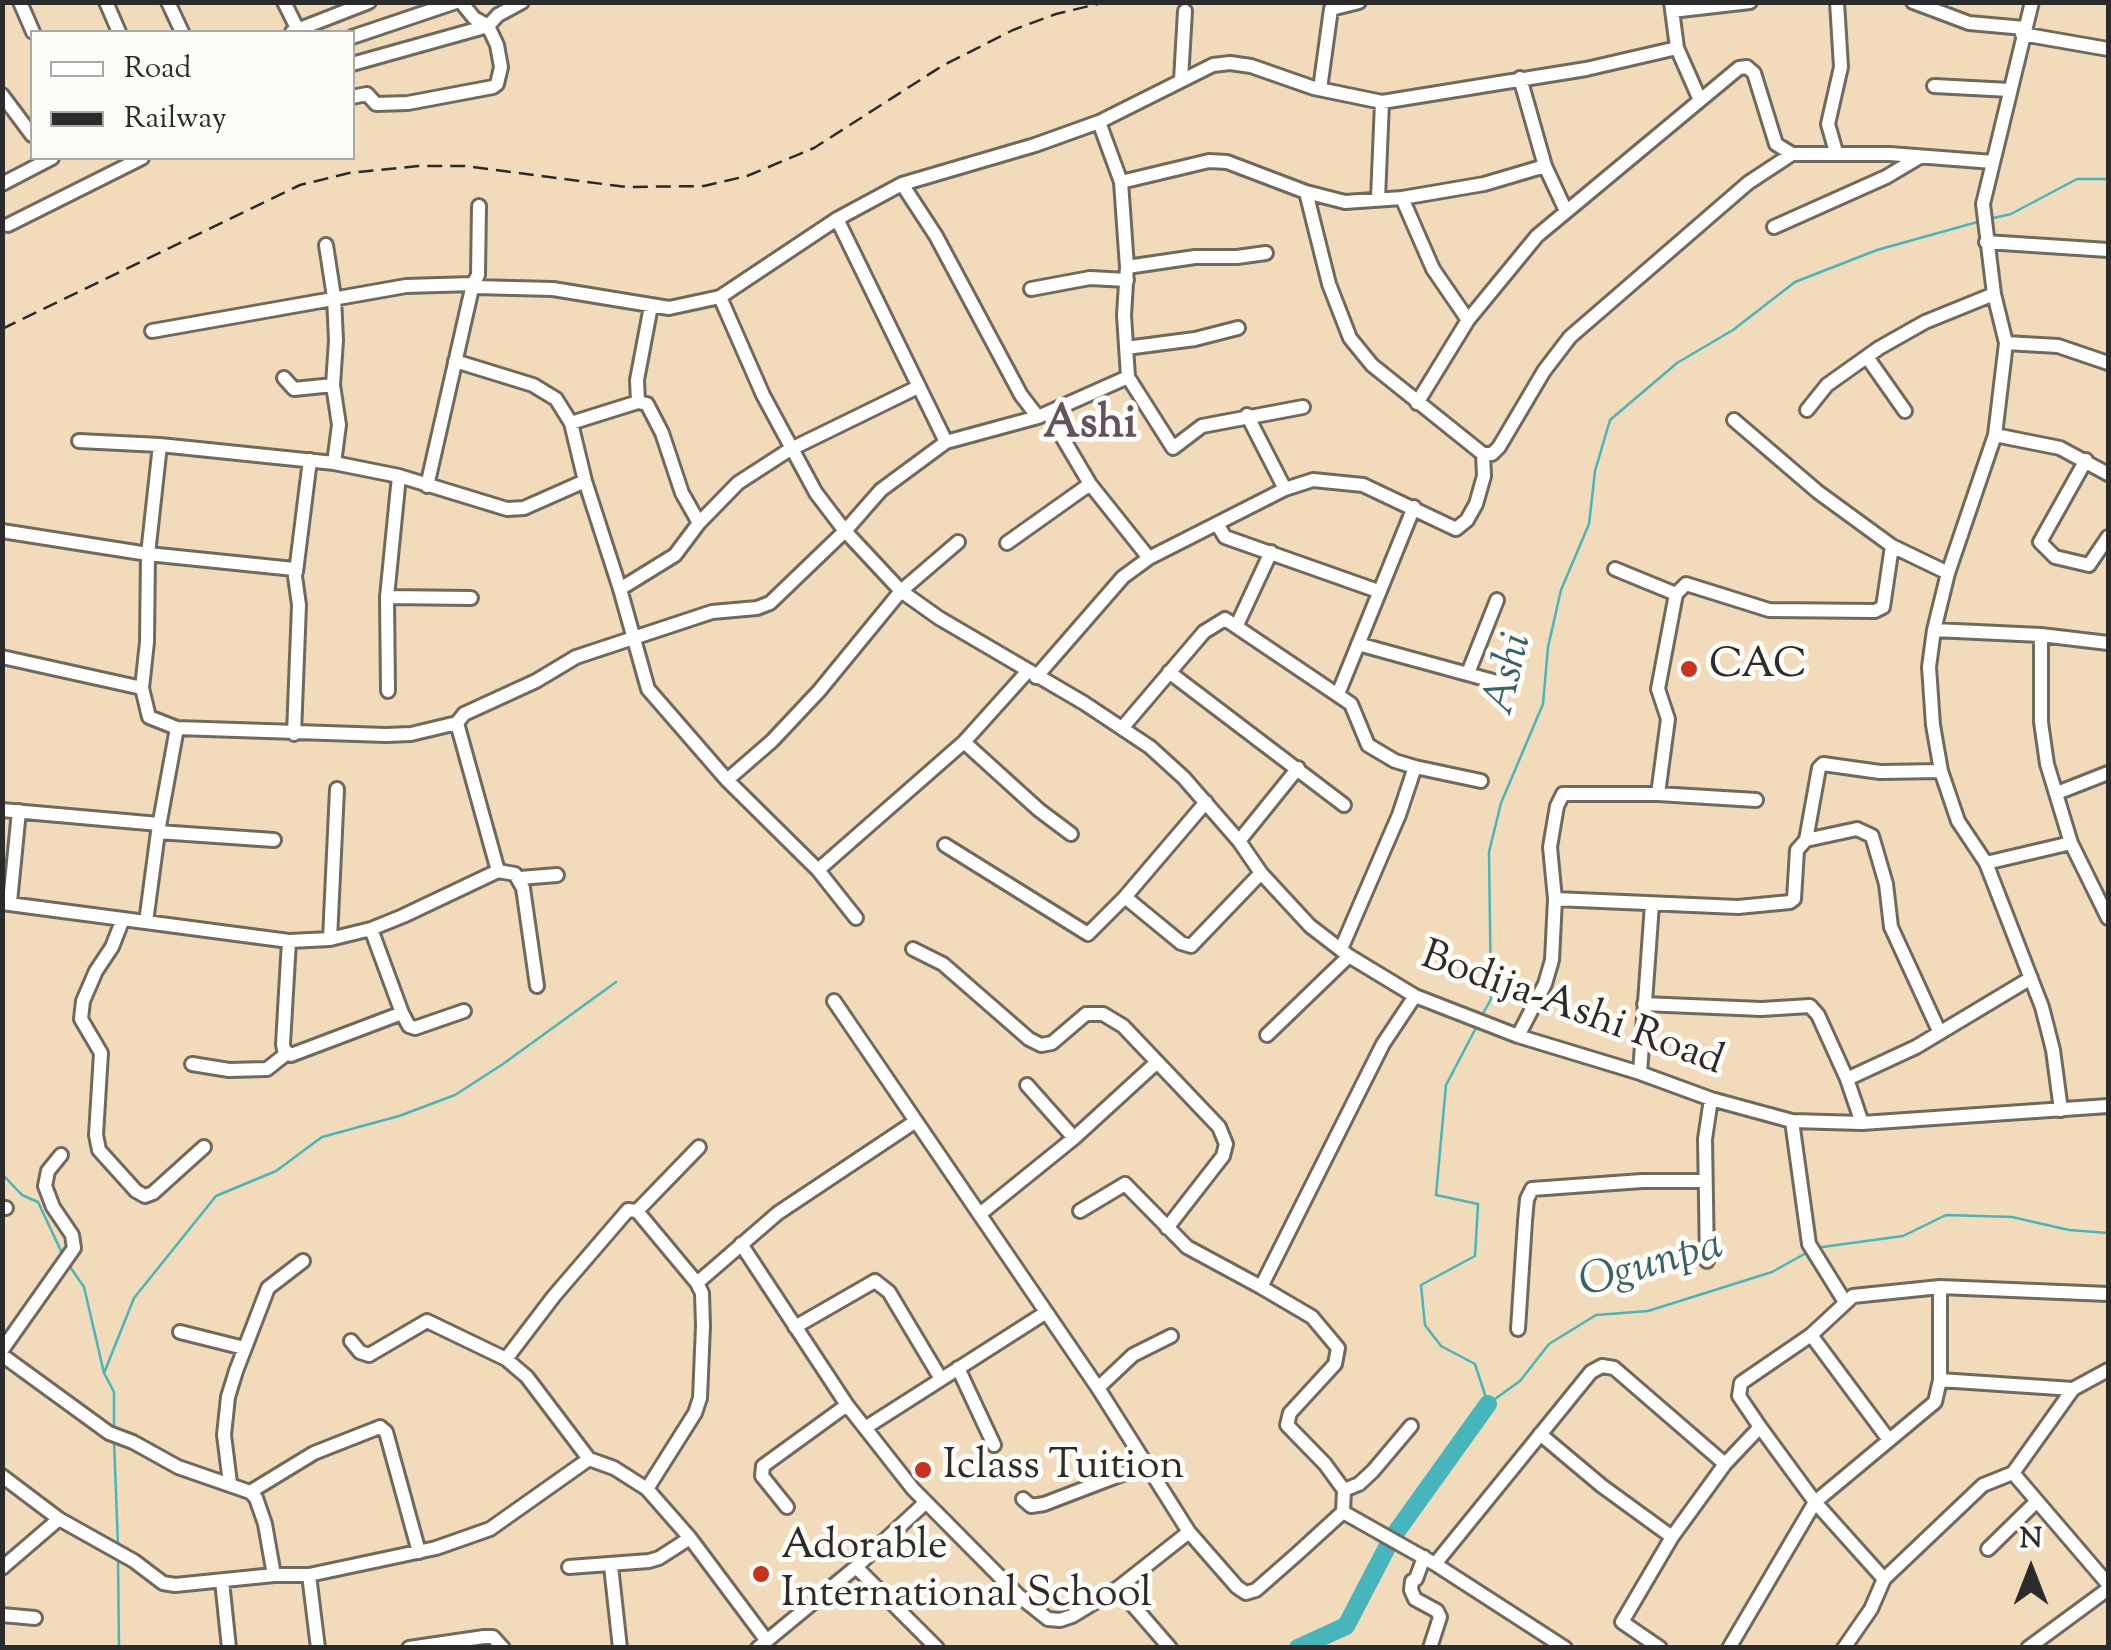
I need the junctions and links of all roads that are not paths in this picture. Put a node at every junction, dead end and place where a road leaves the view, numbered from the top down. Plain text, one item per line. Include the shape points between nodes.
1 (20, 2) edge
2 (106, 2) edge
3 (168, 2) edge
4 (284, 2) edge
5 (318, 2) edge
6 (369, 2) edge
7 (458, 2) edge
8 (522, 2) edge
9 (1359, 2) edge
10 (1750, 2) edge
11 (1837, 2) edge
12 (1914, 2) edge
13 (2032, 2) edge
14 (346, 6) edge
15 (1671, 7) edge
16 (1186, 11) dead end
17 (326, 19) junction
18 (488, 26) junction
19 (31, 30) edge
20 (118, 30) edge
21 (181, 30) edge
22 (295, 30) edge
23 (298, 30) edge
24 (2023, 31) junction
25 (355, 36) edge
26 (1676, 48) junction
27 (2108, 49) edge
28 (355, 63) edge
29 (1520, 78) junction
30 (1181, 80) junction
31 (1934, 86) dead end
32 (1320, 89) junction
33 (2010, 90) junction
34 (2, 95) edge
35 (355, 96) edge
36 (1700, 100) junction
37 (1382, 102) junction
38 (1099, 122) junction
39 (30, 132) edge
40 (1836, 152) junction
41 (1792, 154) junction
42 (1918, 158) junction
43 (47, 160) edge
44 (138, 160) edge
45 (1994, 162) junction
46 (1546, 166) junction
47 (1121, 182) junction
48 (2, 184) edge
49 (902, 184) junction
50 (1306, 192) junction
51 (1402, 198) junction
52 (1378, 199) junction
53 (479, 206) dead end
54 (1566, 211) junction
55 (837, 219) junction
56 (8, 225) dead end
57 (1774, 227) dead end
58 (1986, 242) junction
59 (326, 245) dead end
60 (2108, 250) edge
61 (1266, 252) dead end
62 (1127, 273) junction
63 (473, 286) junction
64 (1031, 289) dead end
65 (1994, 294) junction
66 (720, 296) junction
67 (334, 297) junction
68 (651, 306) junction
69 (1468, 320) junction
70 (1238, 328) dead end
71 (152, 331) dead end
72 (2006, 343) junction
73 (1126, 348) junction
74 (1867, 357) junction
75 (455, 361) junction
76 (2108, 362) edge
77 (1128, 377) junction
78 (284, 378) dead end
79 (333, 385) junction
80 (918, 387) junction
81 (638, 402) junction
82 (1417, 403) junction
83 (1302, 407) dead end
84 (1807, 410) dead end
85 (1905, 411) dead end
86 (1043, 415) junction
87 (1247, 416) junction
88 (1734, 420) dead end
89 (571, 423) junction
90 (1995, 435) junction
91 (78, 441) dead end
92 (946, 442) junction
93 (160, 445) junction
94 (789, 450) junction
95 (1483, 454) junction
96 (310, 460) junction
97 (2086, 460) junction
98 (334, 463) junction
99 (2108, 474) edge
100 (399, 476) junction
101 (585, 480) junction
102 (1090, 484) junction
103 (427, 486) junction
104 (1285, 489) junction
105 (1414, 507) junction
106 (698, 523) junction
107 (1218, 524) junction
108 (845, 530) junction
109 (2, 531) edge
110 (2108, 537) edge
111 (958, 542) dead end
112 (1007, 543) dead end
113 (1892, 546) junction
114 (1272, 552) junction
115 (148, 554) junction
116 (1149, 558) junction
117 (1615, 569) dead end
118 (296, 572) junction
119 (1948, 573) junction
120 (620, 589) junction
121 (901, 591) junction
122 (1378, 592) junction
123 (1676, 594) junction
124 (387, 597) junction
125 (471, 598) dead end
126 (1497, 600) dead end
127 (1237, 625) junction
128 (1934, 630) junction
129 (2041, 635) junction
130 (634, 636) junction
131 (2108, 643) edge
132 (1358, 644) junction
133 (2, 657) edge
134 (1169, 672) junction
135 (1468, 673) junction
136 (1032, 674) junction
137 (1504, 684) dead end
138 (142, 688) junction
139 (388, 691) dead end
140 (1338, 694) junction
141 (456, 723) junction
142 (1123, 727) junction
143 (177, 728) junction
144 (294, 734) junction
145 (964, 742) junction
146 (1415, 767) junction
147 (1298, 768) junction
148 (1941, 771) junction
149 (2108, 773) edge
150 (727, 780) junction
151 (1481, 781) dead end
152 (337, 789) dead end
153 (2058, 793) junction
154 (1658, 794) junction
155 (1756, 800) dead end
156 (1206, 802) junction
157 (1344, 805) dead end
158 (2, 810) edge
159 (19, 811) junction
160 (159, 828) junction
161 (1072, 834) dead end
162 (274, 840) dead end
163 (1806, 840) junction
164 (1239, 841) junction
165 (2071, 842) junction
166 (945, 845) dead end
167 (1986, 863) junction
168 (818, 870) junction
169 (498, 871) junction
170 (1262, 873) junction
171 (557, 875) dead end
172 (520, 878) junction
173 (1125, 897) junction
174 (1555, 900) junction
175 (6, 903) edge
176 (1652, 904) junction
177 (856, 918) dead end
178 (2108, 918) edge
179 (123, 919) junction
180 (146, 922) junction
181 (371, 929) junction
182 (330, 939) junction
183 (290, 941) junction
184 (914, 949) dead end
185 (1345, 952) junction
186 (2031, 978) junction
187 (537, 986) dead end
188 (1415, 996) junction
189 (834, 1001) dead end
190 (1644, 1004) junction
191 (464, 1011) dead end
192 (402, 1013) junction
193 (1939, 1031) junction
194 (1268, 1035) dead end
195 (1518, 1036) junction
196 (286, 1054) junction
197 (1156, 1062) junction
198 (192, 1064) dead end
199 (1640, 1073) junction
200 (1847, 1079) junction
201 (1028, 1085) dead end
202 (1711, 1099) junction
203 (2108, 1106) edge
204 (2061, 1110) junction
205 (916, 1121) junction
206 (1792, 1121) junction
207 (1862, 1123) junction
208 (1074, 1138) junction
209 (204, 1147) dead end
210 (699, 1147) dead end
211 (61, 1155) dead end
212 (1705, 1181) junction
213 (637, 1211) junction
214 (1080, 1211) dead end
215 (980, 1214) junction
216 (1167, 1228) junction
217 (741, 1244) junction
218 (303, 1261) dead end
219 (1707, 1261) dead end
220 (698, 1284) junction
221 (1261, 1286) junction
222 (1940, 1287) junction
223 (2108, 1294) edge
224 (1846, 1302) junction
225 (1045, 1313) junction
226 (795, 1328) junction
227 (1518, 1330) dead end
228 (180, 1332) dead end
229 (1811, 1335) junction
230 (1171, 1336) dead end
231 (351, 1341) dead end
232 (244, 1348) junction
233 (2, 1353) edge
234 (506, 1358) junction
235 (958, 1368) junction
236 (2108, 1370) edge
237 (941, 1379) junction
238 (1940, 1380) junction
239 (1098, 1388) junction
240 (2073, 1389) junction
241 (848, 1404) junction
242 (1411, 1426) dead end
243 (1760, 1427) junction
244 (865, 1428) junction
245 (1540, 1434) junction
246 (1890, 1440) junction
247 (994, 1445) dead end
248 (589, 1459) junction
249 (1725, 1464) junction
250 (1146, 1465) junction
251 (2013, 1473) junction
252 (2, 1476) edge
253 (230, 1484) junction
254 (648, 1489) junction
255 (1344, 1490) junction
256 (250, 1492) junction
257 (1023, 1499) dead end
258 (2037, 1501) junction
259 (1815, 1502) junction
260 (925, 1503) junction
261 (787, 1507) dead end
262 (1344, 1512) junction
263 (59, 1519) junction
264 (1189, 1532) junction
265 (1672, 1537) junction
266 (690, 1538) junction
267 (1988, 1549) dead end
268 (419, 1552) junction
269 (1429, 1561) junction
270 (611, 1566) junction
271 (569, 1567) dead end
272 (856, 1567) junction
273 (2, 1568) edge
274 (274, 1574) junction
275 (309, 1575) junction
276 (1884, 1579) junction
277 (222, 1582) junction
278 (2108, 1586) edge
279 (1118, 1588) junction
280 (2, 1616) edge
281 (35, 1618) dead end
282 (762, 1644) edge
283 (932, 1646) edge
284 (229, 1648) edge
285 (318, 1648) edge
286 (409, 1648) edge
287 (503, 1648) edge
288 (620, 1648) edge
289 (1170, 1648) edge
290 (1430, 1648) edge
291 (1565, 1648) edge
292 (1660, 1648) edge
293 (1729, 1648) edge
294 (1844, 1648) edge
295 (2028, 1648) edge

1 - 19 street
2 - 20 street
3 - 21 street
4 - 22 street
5 - 17 street
6 - 14 street
7 - 18 street
7 - 25 street
8 - 18 street
9 - 32 street via 1331,10
10 - 15 street
11 - 40 street via 1840,67 1828,124
12 - 24 street via 1970,23
13 - 24 street
14 - 17 street
15 - 26 street
16 - 30 street
17 - 23 street
18 - 28 street
18 - 35 street via 500,67 493,87 408,103
24 - 27 street
24 - 33 street
26 - 29 street
26 - 36 street
29 - 37 street
29 - 46 street
30 - 32 street via 1230,62
30 - 38 street
31 - 33 street
32 - 37 street
33 - 45 street
34 - 39 street
36 - 41 street via 1739,68 1751,69 1776,144
36 - 54 street
37 - 52 street
38 - 47 street
38 - 49 street
40 - 41 street
40 - 42 street
41 - 95 street via 1748,183 1567,340 1498,447
42 - 45 street
42 - 57 street
43 - 48 street
44 - 56 street
45 - 58 street via 1983,204
46 - 51 street
46 - 54 street
47 - 50 street via 1209,161
47 - 62 street
49 - 55 street
49 - 86 street via 1021,394
50 - 52 street via 1345,202
50 - 82 street via 1328,284 1350,338
51 - 52 street
51 - 69 street via 1433,269
53 - 63 street
54 - 69 street via 1520,254
55 - 66 street
55 - 80 street
58 - 60 street
58 - 65 street
59 - 67 street
61 - 62 street via 1195,257
62 - 64 street
62 - 73 street
63 - 67 street via 406,286
63 - 68 street via 569,291
63 - 75 street
65 - 72 street
65 - 74 street via 1925,322
66 - 68 street
66 - 94 street, Bodija-Ashi Road
67 - 71 street
67 - 79 street
68 - 81 street
69 - 82 street
70 - 73 street
72 - 76 street via 2058,346
72 - 90 street
73 - 77 street
74 - 84 street
74 - 85 street
75 - 89 street via 548,392
75 - 103 street
77 - 86 street
77 - 87 street via 1173,448 1202,426
78 - 79 street via 294,389
79 - 98 street via 339,425
80 - 92 street
80 - 94 street
81 - 89 street
81 - 106 street via 650,408
82 - 95 street
83 - 87 street
86 - 92 street
86 - 102 street
87 - 104 street
88 - 113 street
89 - 101 street
90 - 97 street via 2040,442
90 - 119 street
91 - 93 street
92 - 108 street via 881,490
93 - 96 street
93 - 115 street
94 - 106 street via 738,482
94 - 108 street, Bodija-Ashi Road
95 - 105 street via 1482,488 1456,529
96 - 98 street
96 - 118 street
97 - 99 street
97 - 110 street via 2040,542 2055,557 2089,565
98 - 100 street
100 - 103 street
100 - 124 street
101 - 103 street via 507,510
101 - 120 street
102 - 112 street
102 - 116 street
104 - 105 street via 1330,480 1363,485
104 - 107 street
105 - 122 street
106 - 120 street via 674,555
107 - 114 street via 1226,537
107 - 116 street
108 - 121 street, Bodija-Ashi Road
108 - 130 street via 770,603
109 - 115 street
111 - 121 street
113 - 119 street
113 - 123 street via 1879,610 1769,610 1686,584
114 - 122 street
114 - 127 street
115 - 118 street
115 - 138 street
116 - 136 street via 1122,577
117 - 123 street
118 - 144 street
119 - 128 street
120 - 130 street
121 - 136 street, Bodija-Ashi Road
121 - 150 street via 819,690
122 - 132 street
123 - 154 street via 1658,688 1668,719
124 - 125 street
124 - 139 street
126 - 135 street
127 - 134 street via 1225,619 1213,624
127 - 140 street
128 - 129 street
128 - 148 street via 1929,667
129 - 131 street
129 - 153 street via 2043,744
130 - 141 street via 564,662
130 - 150 street via 648,689
132 - 135 street
132 - 140 street
133 - 138 street
134 - 142 street
134 - 147 street
135 - 137 street
136 - 142 street, Bodija-Ashi Road
136 - 145 street
138 - 143 street via 149,717
140 - 146 street via 1352,704 1368,744
141 - 144 street via 400,735
141 - 169 street
142 - 156 street, Bodija-Ashi Road
143 - 144 street
143 - 160 street
145 - 161 street
145 - 168 street
146 - 151 street
146 - 185 street
147 - 157 street
147 - 164 street
148 - 163 street via 1823,764
148 - 167 street via 1958,820
149 - 153 street
150 - 168 street
152 - 182 street
153 - 165 street
154 - 155 street
154 - 174 street via 1563,794 1550,847
156 - 164 street, Bodija-Ashi Road
156 - 173 street
158 - 159 street
159 - 160 street
159 - 175 street
160 - 162 street
160 - 180 street
163 - 176 street via 1794,858 1790,902
163 - 193 street via 1857,829 1872,836 1894,937
164 - 170 street, Bodija-Ashi Road
165 - 167 street
165 - 178 street
166 - 173 street via 1082,933 1094,930
167 - 186 street
168 - 177 street
169 - 172 street
169 - 181 street
170 - 173 street via 1190,946
170 - 185 street, Bodija-Ashi Road via 1310,926
171 - 172 street
172 - 187 street
174 - 176 street
174 - 195 street via 1552,960
175 - 179 street
176 - 190 street
179 - 180 street
179 - 209 street via 81,1019 101,1053 100,1150 145,1196
180 - 183 street
181 - 182 street
181 - 192 street
182 - 183 street
183 - 196 street
184 - 197 street via 943,964 1041,1045 1094,1012 1122,1026
185 - 188 street, Bodija-Ashi Road
185 - 194 street
186 - 193 street
186 - 204 street via 2053,1050
188 - 195 street, Bodija-Ashi Road
188 - 221 street via 1383,1044
189 - 205 street
190 - 199 street
190 - 200 street via 1810,1006
191 - 192 street via 416,1028
192 - 196 street
193 - 200 street
195 - 199 street, Bodija-Ashi Road
196 - 198 street via 267,1069
197 - 208 street
197 - 216 street via 1219,1126 1226,1144
199 - 202 street, Bodija-Ashi Road
200 - 207 street
201 - 208 street
202 - 206 street, Bodija-Ashi Road
202 - 212 street
203 - 204 street, Bodija-Ashi Road
204 - 207 street, Bodija-Ashi Road
205 - 215 street
205 - 217 street
206 - 207 street, Bodija-Ashi Road
206 - 224 street via 1812,1249
208 - 215 street
210 - 213 street
211 - 233 street via 46,1186 74,1240
212 - 219 street
212 - 227 street via 1532,1189
213 - 220 street
213 - 234 street via 628,1210
214 - 216 street via 1126,1184
215 - 225 street
216 - 221 street via 1187,1247
217 - 220 street
217 - 226 street
218 - 232 street via 268,1288
220 - 254 street via 704,1326 700,1398
221 - 255 street via 1312,1316 1338,1348 1334,1364 1287,1424
222 - 223 street
222 - 224 street via 1870,1292
222 - 238 street
224 - 229 street
225 - 235 street
225 - 239 street
226 - 237 street via 875,1281 889,1292
226 - 241 street
228 - 232 street
229 - 243 street via 1738,1388
229 - 246 street
230 - 239 street via 1133,1355
231 - 234 street via 369,1354 432,1321
232 - 253 street via 226,1413
233 - 253 street via 114,1435
234 - 248 street
235 - 237 street
235 - 247 street
236 - 240 street
237 - 244 street
238 - 240 street
238 - 246 street via 1935,1402
239 - 250 street
240 - 251 street
241 - 244 street
241 - 261 street via 763,1466 762,1476
242 - 255 street via 1373,1472
243 - 249 street
243 - 259 street
244 - 260 street
245 - 249 street via 1591,1372 1608,1366
245 - 265 street
245 - 269 street
246 - 259 street
248 - 254 street
248 - 268 street via 490,1529
249 - 265 street
250 - 257 street via 1044,1504 1030,1506
250 - 264 street
251 - 258 street
251 - 276 street via 1984,1485
252 - 263 street
253 - 256 street
254 - 266 street
255 - 262 street
256 - 268 street via 314,1453 380,1426
256 - 274 street via 265,1524
258 - 267 street
258 - 278 street
259 - 276 street
259 - 293 street
260 - 272 street
260 - 279 street via 1048,1618 1072,1616
262 - 264 street via 1246,1594
262 - 269 street
263 - 273 street
263 - 277 street via 169,1586
264 - 279 street
265 - 292 street via 1622,1622
266 - 270 street via 660,1558
266 - 282 street
268 - 275 street
269 - 290 street via 1411,1590 1440,1617
269 - 291 street
270 - 271 street
270 - 288 street
272 - 282 street
272 - 283 street
274 - 275 street
274 - 277 street
275 - 285 street
276 - 294 street
277 - 284 street
278 - 295 street
279 - 289 street
280 - 281 street
286 - 287 street via 484,1637

